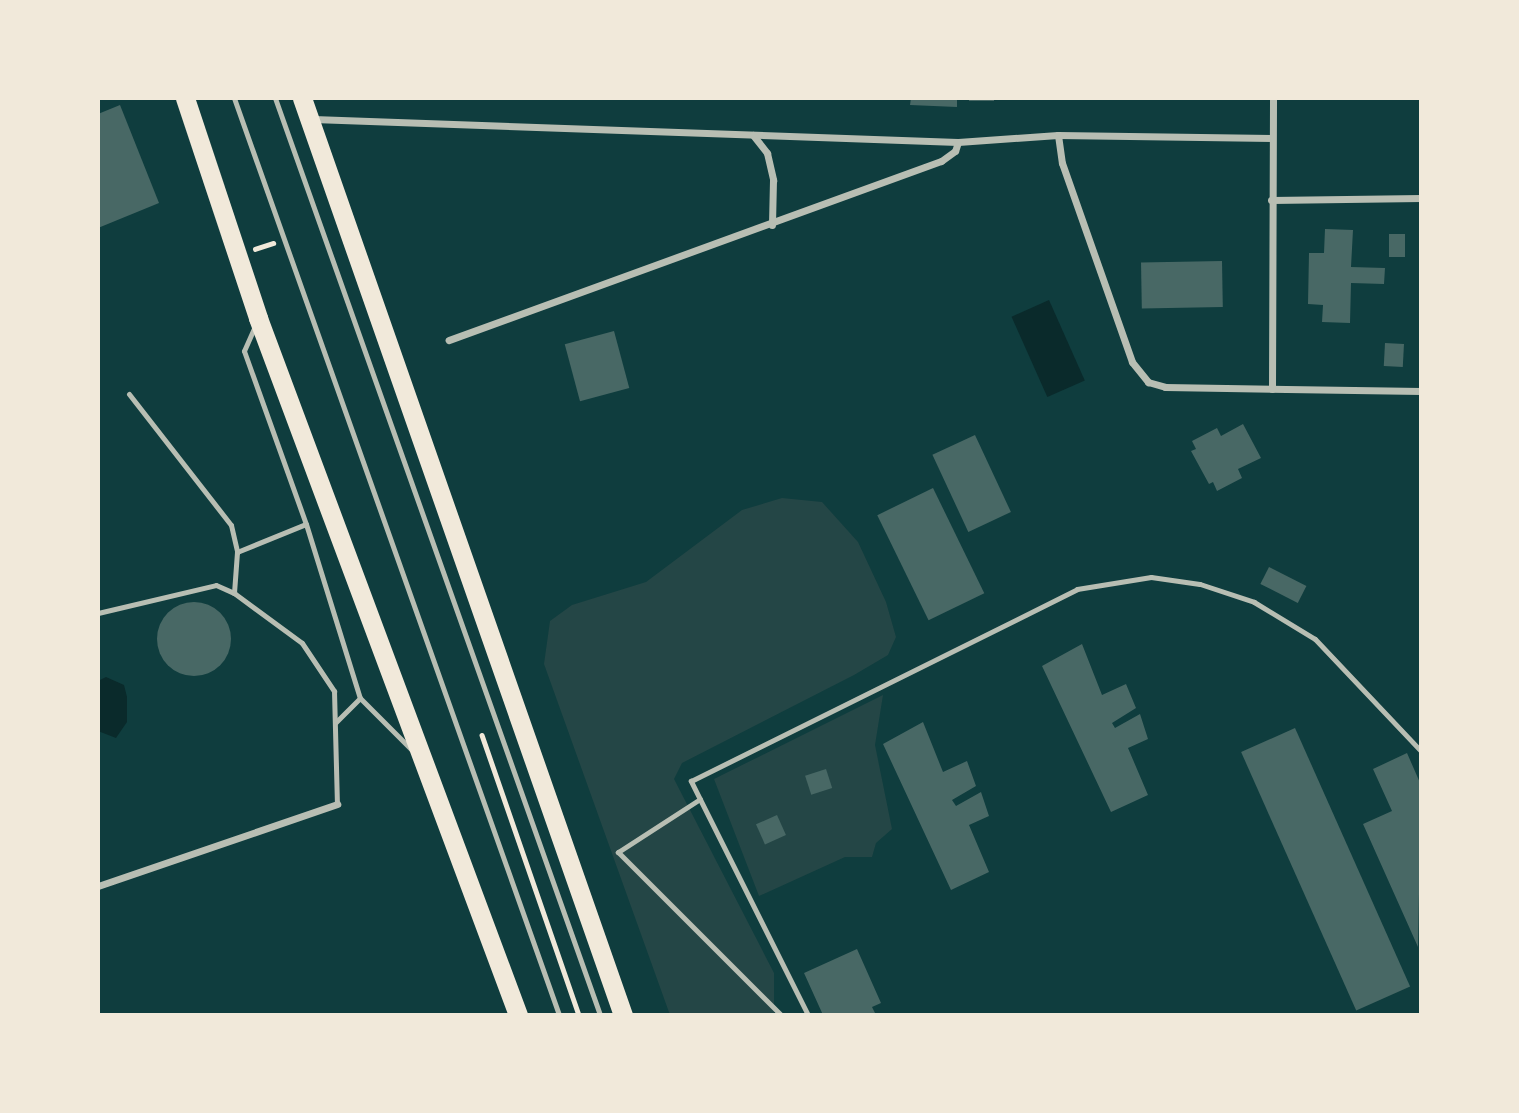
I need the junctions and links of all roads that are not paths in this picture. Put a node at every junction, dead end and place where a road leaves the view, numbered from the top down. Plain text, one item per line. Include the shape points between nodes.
1 (185, 98) edge
2 (234, 98) edge
3 (275, 98) edge
4 (302, 98) edge
5 (1273, 98) edge
6 (310, 119) junction
7 (753, 135) junction
8 (1058, 135) junction
9 (1272, 138) junction
10 (958, 142) junction
11 (1421, 198) edge
12 (1270, 200) junction
13 (772, 225) junction
14 (258, 318) junction
15 (449, 340) dead end
16 (1272, 389) junction
17 (1421, 391) edge
18 (129, 394) dead end
19 (306, 524) junction
20 (237, 552) junction
21 (234, 593) junction
22 (98, 613) edge
23 (360, 698) junction
24 (336, 722) junction
25 (1421, 751) edge
26 (426, 764) junction
27 (699, 799) junction
28 (337, 804) joint
29 (98, 886) edge
30 (518, 1015) edge
31 (559, 1015) edge
32 (600, 1015) edge
33 (623, 1015) edge
34 (781, 1015) edge
35 (808, 1015) edge

1 - 14 highway
2 - 31 lane
3 - 32 lane
4 - 6 highway
5 - 9 street
6 - 7 street
6 - 33 highway
7 - 10 street
7 - 13 street via 767,153 774,180
8 - 9 street
8 - 10 street
8 - 16 street via 1062,163 1132,362 1142,377 1165,387
9 - 12 street
10 - 13 street via 955,151 942,161
11 - 12 street
12 - 16 street
13 - 15 street
14 - 19 lane via 244,351
14 - 26 highway
16 - 17 street
18 - 20 lane via 231,525
19 - 20 lane
19 - 23 lane
20 - 21 lane
21 - 22 lane via 216,585
21 - 24 lane via 302,643 318,662 334,691
23 - 24 lane
23 - 26 lane
24 - 28 lane
25 - 27 lane via 1315,639 1254,602 1200,584 1151,578 1077,589 691,781
26 - 30 highway
27 - 34 lane via 618,852
27 - 35 lane
28 - 29 street

